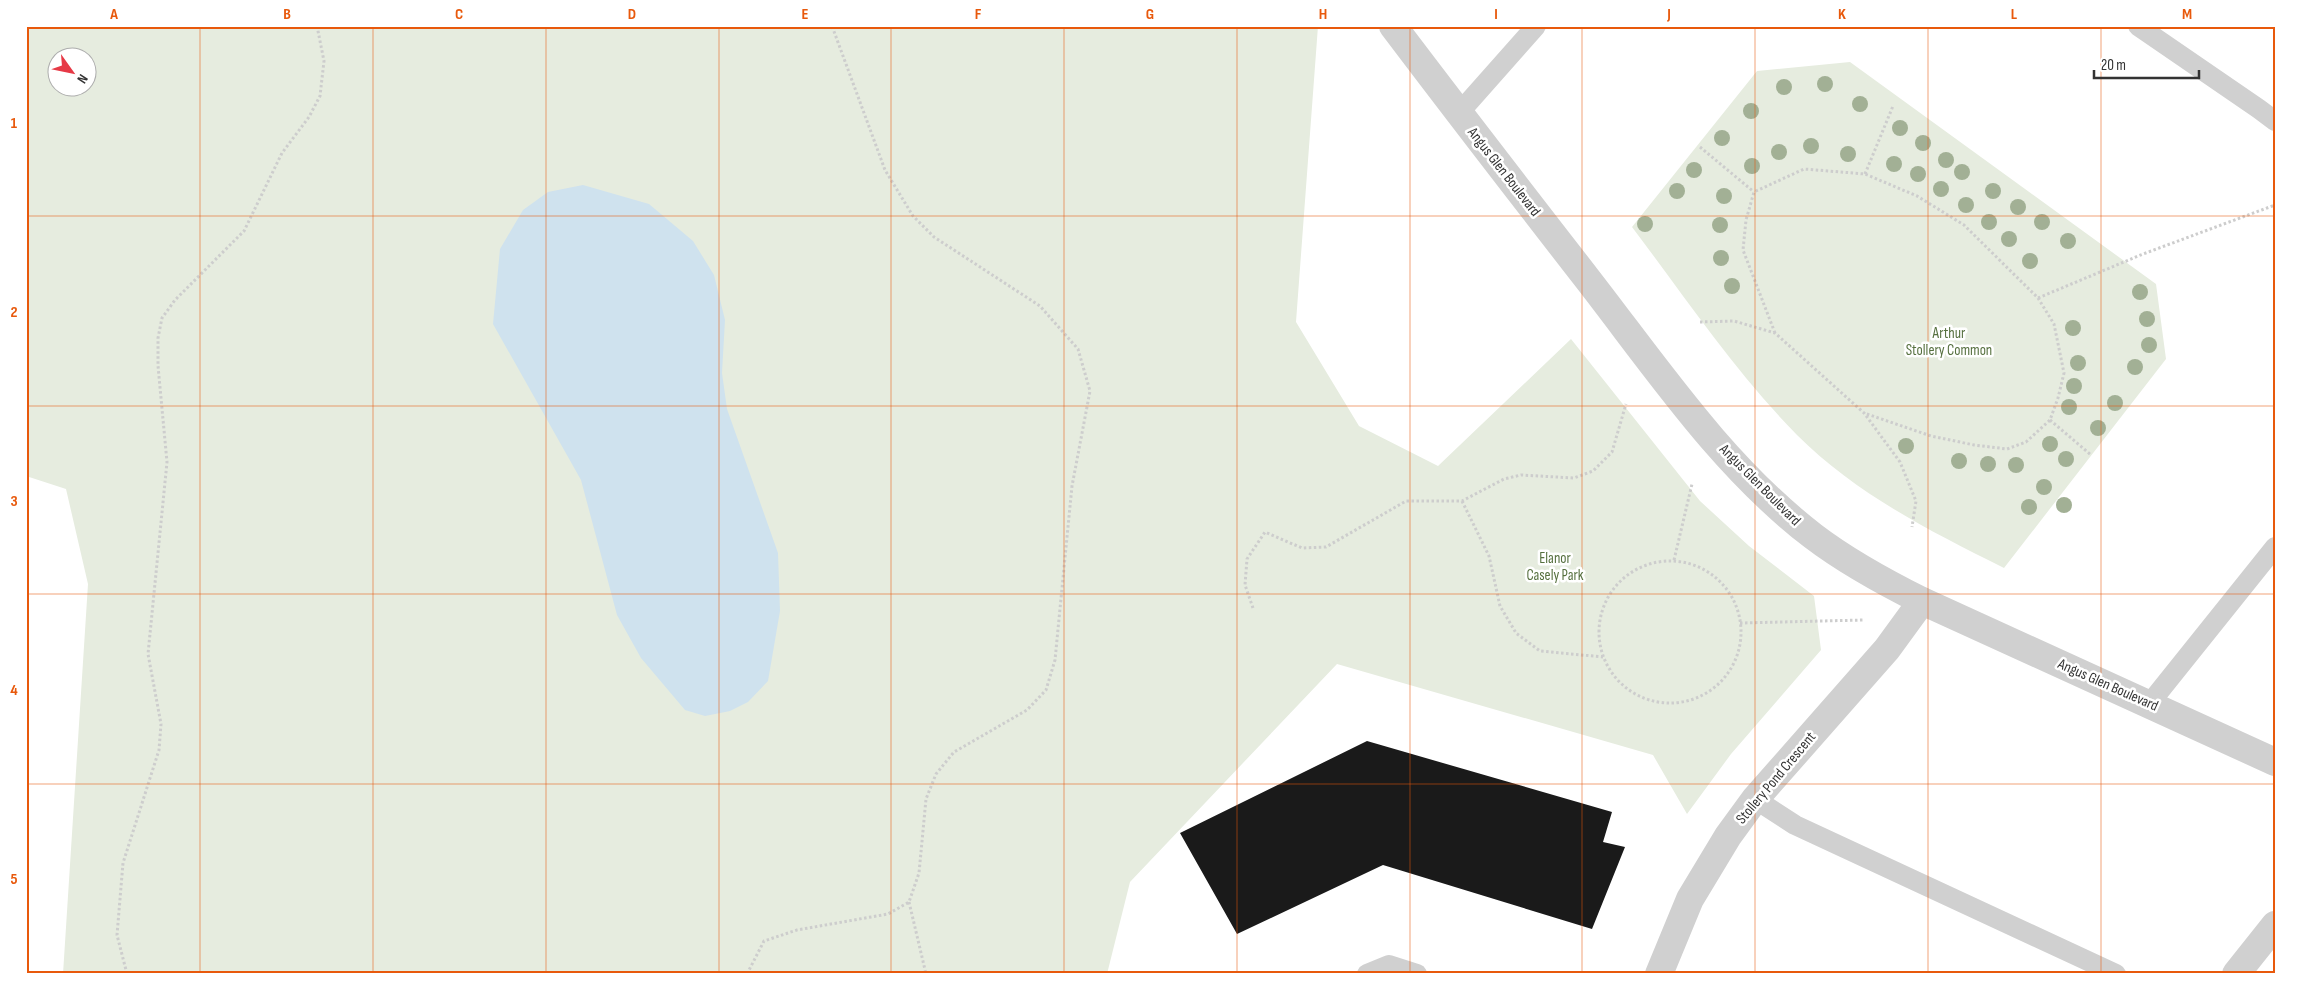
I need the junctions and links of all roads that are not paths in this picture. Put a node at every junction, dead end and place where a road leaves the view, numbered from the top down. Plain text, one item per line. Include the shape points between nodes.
1 (1393, 26) edge
2 (1536, 26) edge
3 (2138, 26) edge
4 (1458, 113) junction
5 (2275, 121) edge
6 (2275, 547) edge
7 (1922, 601) junction
8 (2150, 703) junction
9 (2275, 762) edge
10 (1755, 799) junction
11 (2275, 925) edge
12 (1367, 974) edge
13 (1417, 974) edge
14 (1658, 974) edge
15 (2116, 974) edge
16 (2236, 974) edge

1 - 4 street, Angus Glen Boulevard
2 - 4 lane
3 - 5 lane
4 - 7 street, Angus Glen Boulevard via 1672,389 1742,471 1813,536 1878,579
6 - 8 lane
7 - 8 street, Angus Glen Boulevard
7 - 10 street, Stollery Pond Crescent via 1887,649
8 - 9 street, Angus Glen Boulevard
10 - 14 street, Stollery Pond Crescent via 1690,899
10 - 15 lane via 1795,825
11 - 16 street
12 - 13 lane via 1389,965

